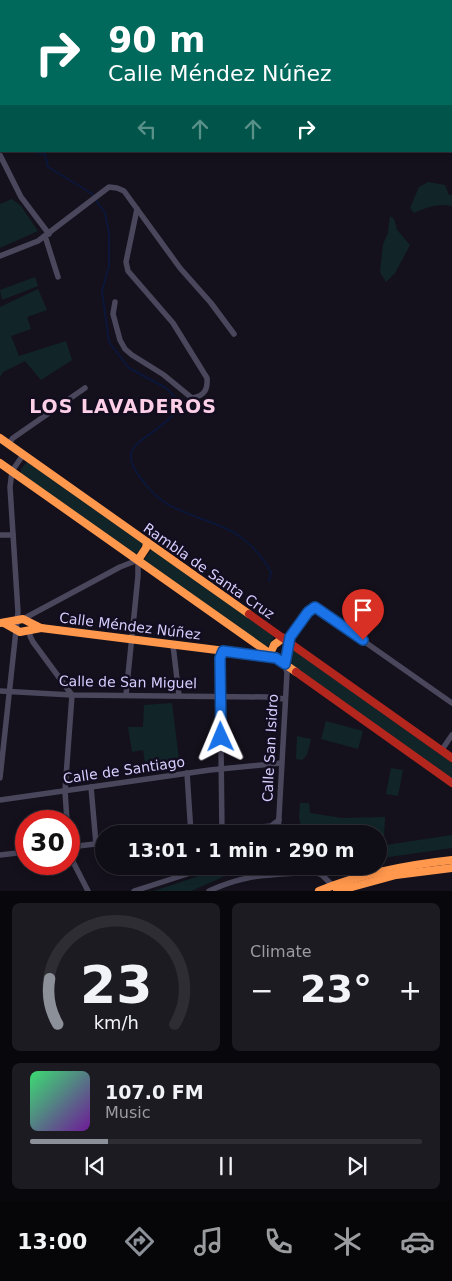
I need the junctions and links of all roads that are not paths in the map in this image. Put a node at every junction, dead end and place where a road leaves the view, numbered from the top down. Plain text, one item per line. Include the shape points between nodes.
1 (0, 156) edge
2 (137, 209) junction
3 (47, 235) junction
4 (0, 256) edge
5 (58, 277) dead end
6 (116, 302) dead end
7 (234, 334) dead end
8 (85, 388) dead end
9 (0, 438) edge
10 (8, 444) junction
11 (23, 454) junction
12 (0, 462) edge
13 (12, 471) junction
14 (0, 535) edge
15 (13, 535) junction
16 (147, 542) junction
17 (138, 560) junction
18 (20, 617) junction
19 (2, 623) edge
20 (41, 628) junction
21 (16, 630) junction
22 (30, 630) junction
23 (132, 639) junction
24 (285, 640) junction
25 (173, 644) junction
26 (223, 651) junction
27 (273, 656) junction
28 (285, 664) junction
29 (0, 691) edge
30 (10, 691) junction
31 (72, 694) junction
32 (126, 695) junction
33 (179, 696) junction
34 (221, 696) junction
35 (285, 699) junction
36 (452, 702) edge
37 (452, 735) edge
38 (2, 745) edge
39 (441, 750) junction
40 (452, 758) edge
41 (282, 763) junction
42 (221, 768) junction
43 (187, 773) junction
44 (0, 778) edge
45 (452, 783) edge
46 (91, 787) junction
47 (65, 791) junction
48 (0, 800) edge
49 (66, 810) edge
50 (279, 820) junction
51 (191, 825) edge
52 (222, 825) edge
53 (272, 825) edge
54 (279, 825) edge
55 (95, 833) edge
56 (95, 844) edge
57 (80, 846) edge
58 (15, 853) edge
59 (0, 855) edge
60 (452, 860) edge
61 (452, 868) edge
62 (80, 875) edge
63 (187, 875) edge
64 (336, 889) edge
65 (146, 890) edge
66 (88, 891) edge
67 (134, 891) edge
68 (208, 891) edge
69 (319, 891) edge

1 - 3 street via 21,198
2 - 3 street via 124,192 109,187
2 - 6 street via 126,262 128,271 173,322 207,378 205,392 192,398 132,355 120,340 114,314
2 - 7 street
3 - 4 street
3 - 5 street
8 - 10 street
9 - 10 main road, Rambla de Santa Cruz
10 - 11 main road, Rambla de Santa Cruz
11 - 13 street
11 - 16 main road, Rambla de Santa Cruz
12 - 13 main road
13 - 15 street
13 - 17 main road
14 - 15 street
15 - 18 street
16 - 17 main road
16 - 24 main road, Rambla de Santa Cruz
17 - 18 street
17 - 23 street
17 - 27 main road
18 - 19 main road
18 - 20 main road, Calle Méndez Núñez
18 - 21 street
19 - 21 main road
20 - 22 main road, Calle Méndez Núñez
20 - 23 main road, Calle Méndez Núñez
21 - 22 main road, Calle Méndez Núñez
21 - 30 street
22 - 31 street via 33,642
23 - 25 main road, Calle Méndez Núñez
23 - 32 street
24 - 27 main road via 274,646
24 - 28 main road via 288,652
24 - 36 street via 311,608 319,609
24 - 39 main road, Rambla de Santa Cruz
25 - 26 main road, Calle Méndez Núñez
25 - 33 street
26 - 27 main road, Calle Méndez Núñez
26 - 34 street via 220,658
27 - 28 main road
28 - 35 street, Calle San Isidro
28 - 45 main road
29 - 30 street, Calle de San Miguel
30 - 31 street, Calle de San Miguel
30 - 38 street
31 - 32 street, Calle de San Miguel
31 - 47 street
32 - 33 street, Calle de San Miguel
33 - 34 street, Calle de San Miguel
34 - 35 street, Calle de San Miguel
34 - 42 street
35 - 41 street, Calle San Isidro
37 - 39 street
38 - 44 street
39 - 40 main road, Rambla de Santa Cruz
41 - 42 street, Calle de Santiago
41 - 50 street, Calle San Isidro
42 - 43 street, Calle de Santiago
42 - 52 street
43 - 46 street, Calle de Santiago
43 - 51 street
46 - 47 street, Calle de Santiago
46 - 55 street
47 - 48 street, Calle de Santiago
47 - 49 street
50 - 53 street
50 - 54 street, Calle San Isidro
56 - 57 street
58 - 59 street
60 - 64 main road via 402,866
61 - 64 main road via 396,875
62 - 66 street
63 - 65 street
64 - 68 street via 322,875 314,872 251,876
64 - 69 main road
65 - 67 street

